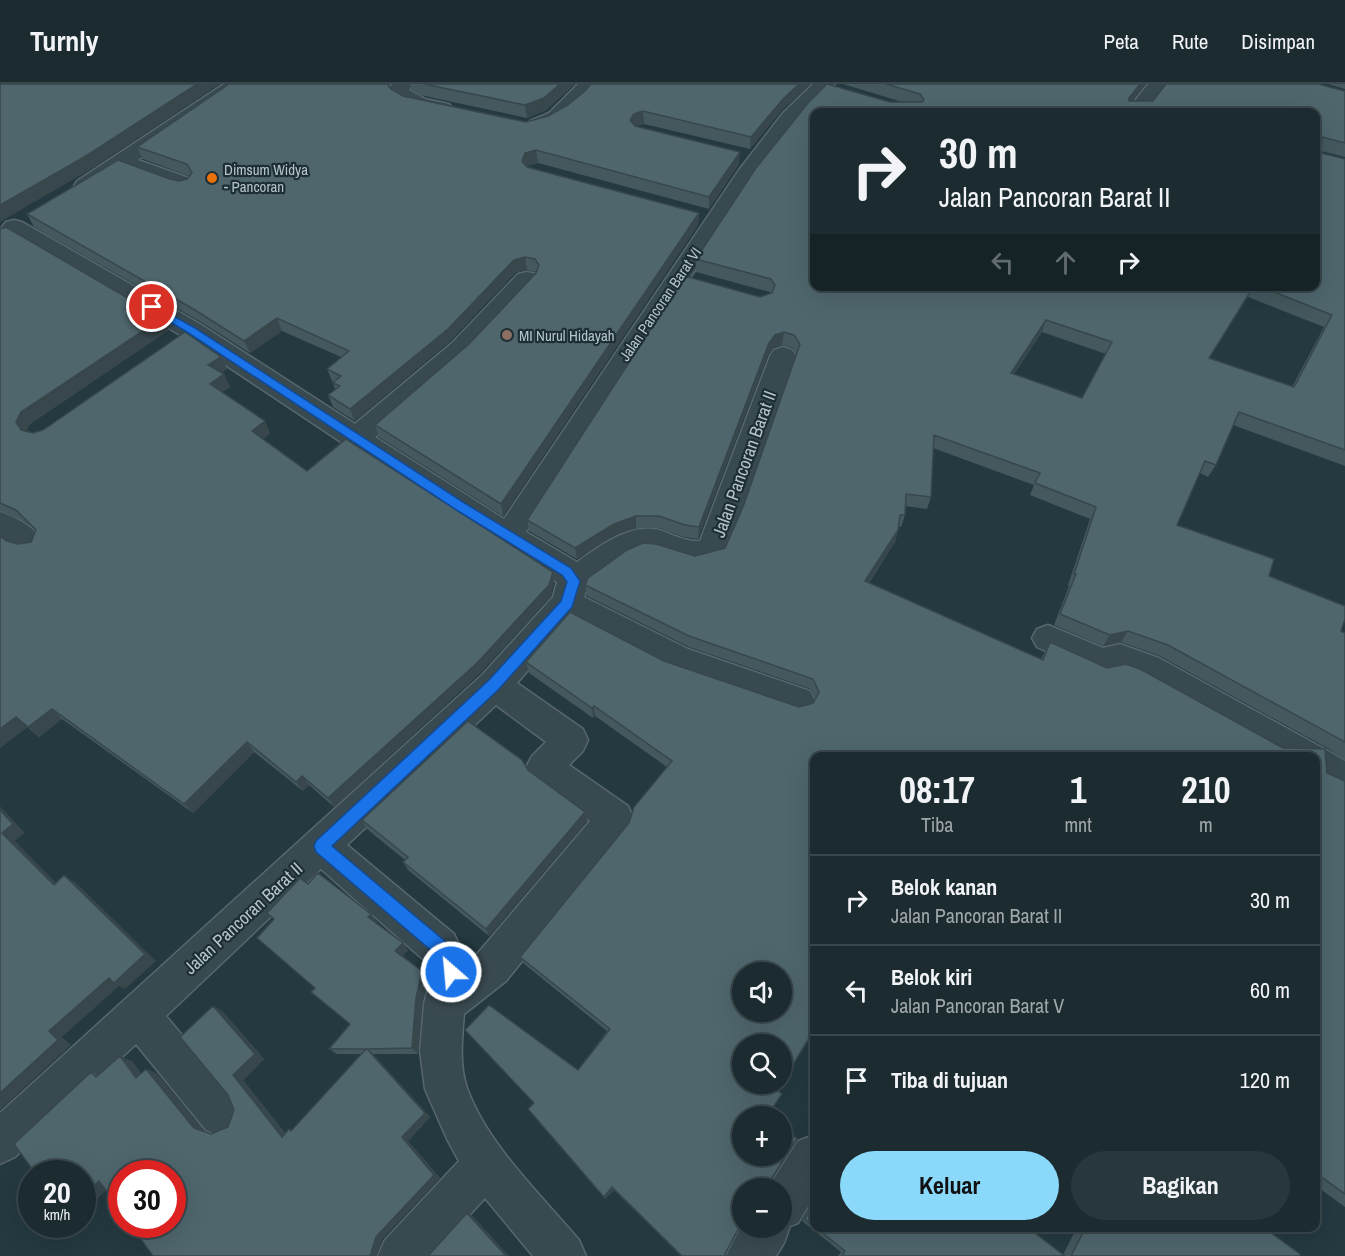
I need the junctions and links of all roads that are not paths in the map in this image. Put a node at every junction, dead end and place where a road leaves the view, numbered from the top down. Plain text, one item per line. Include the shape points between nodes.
1 (237, 84) edge
2 (403, 84) edge
3 (588, 84) edge
4 (1158, 84) edge
5 (829, 88) edge
6 (1139, 108) edge
7 (458, 111) edge
8 (515, 123) edge
9 (732, 154) edge
10 (757, 160) junction
11 (123, 162) junction
12 (184, 184) edge
13 (63, 198) edge
14 (690, 214) edge
15 (716, 220) junction
16 (16, 226) edge
17 (527, 279) edge
18 (191, 330) junction
19 (165, 348) edge
20 (783, 357) dead end
21 (356, 438) junction
22 (0, 523) edge
23 (509, 535) junction
24 (29, 543) edge
25 (570, 592) junction
26 (1048, 638) dead end
27 (494, 685) junction
28 (798, 701) dead end
29 (1298, 752) edge
30 (1320, 764) edge
31 (1345, 779) edge
32 (321, 846) junction
33 (444, 1004) junction
34 (139, 1015) junction
35 (220, 1115) dead end
36 (0, 1142) edge
37 (810, 1163) edge
38 (486, 1165) junction
39 (792, 1191) edge
40 (761, 1238) edge
41 (401, 1256) edge
42 (563, 1256) edge
43 (749, 1256) edge

1 - 11 street
2 - 7 street via 398,90 401,96 413,102
3 - 8 street via 556,117 527,126
4 - 6 street
5 - 10 street, Jalan Pancoran Barat VI via 787,120
9 - 10 street
10 - 15 street, Jalan Pancoran Barat VI
11 - 12 street
11 - 13 street
14 - 15 street
15 - 23 street, Jalan Pancoran Barat VI via 688,280
16 - 18 street
17 - 21 street via 461,350
18 - 19 street
18 - 21 street
20 - 25 street, Jalan Pancoran Barat II via 711,550 699,554 650,539 640,540
21 - 23 street
22 - 24 street
23 - 25 street via 566,571
25 - 27 street, Jalan Pancoran Barat II
25 - 28 street via 677,659
26 - 29 street via 1101,662 1120,657 1147,668
27 - 32 street, Jalan Pancoran Barat II
27 - 33 street via 571,740 544,767 615,818 492,967
30 - 31 street
32 - 33 street via 440,948 451,972
32 - 34 street, Jalan Pancoran Barat II
33 - 38 street via 441,1051 446,1089
34 - 35 street
34 - 36 street, Jalan Pancoran Barat II
37 - 39 street
38 - 41 street
38 - 42 street
40 - 43 street

